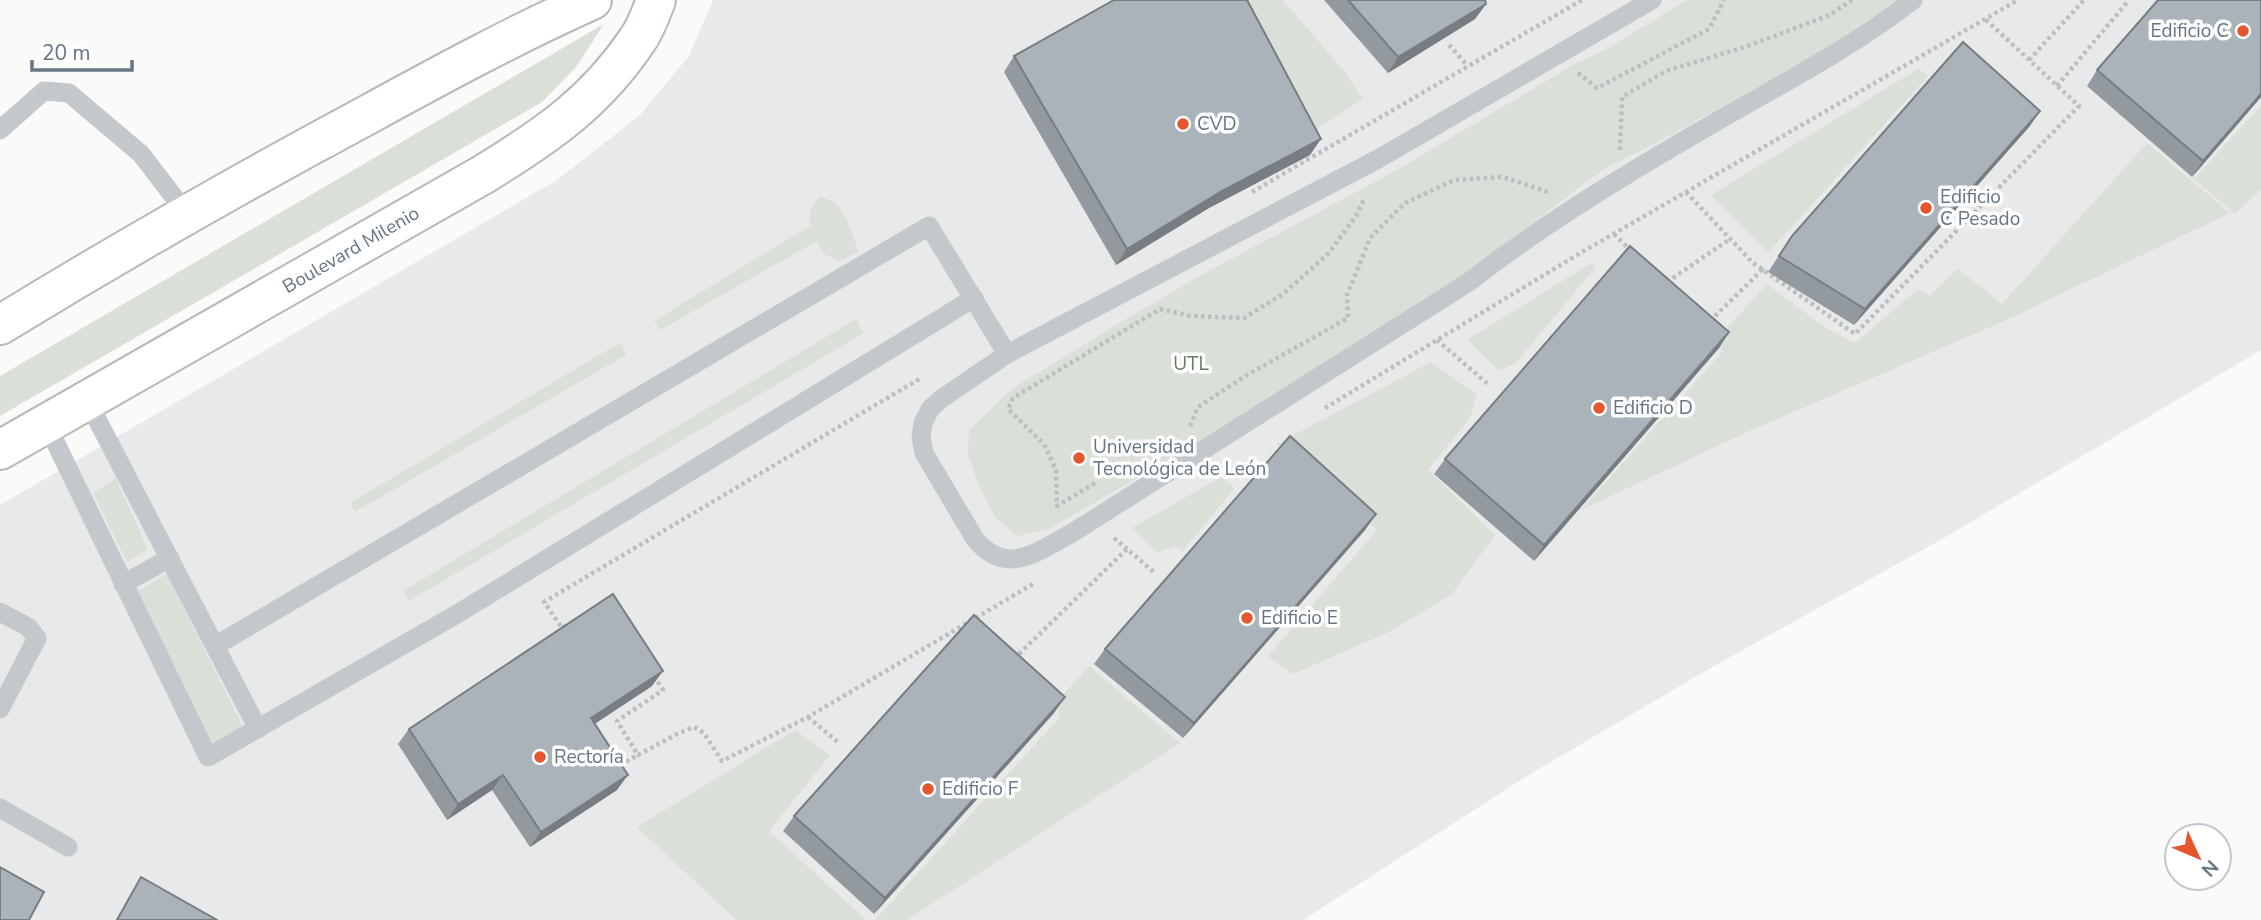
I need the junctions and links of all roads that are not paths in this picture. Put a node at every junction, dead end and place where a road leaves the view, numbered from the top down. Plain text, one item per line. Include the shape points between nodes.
1 (656, 0) edge
2 (1652, 0) edge
3 (1913, 0) edge
4 (588, 1) edge
5 (0, 130) edge
6 (187, 214) junction
7 (974, 298) junction
8 (0, 325) edge
9 (1007, 354) junction
10 (86, 400) junction
11 (46, 423) junction
12 (0, 450) edge
13 (170, 558) junction
14 (123, 584) junction
15 (0, 612) edge
16 (215, 646) junction
17 (0, 709) edge
18 (258, 729) junction
19 (0, 808) edge
20 (68, 847) dead end

1 - 10 street, Boulevard Milenio via 639,38 607,78 576,112 539,141
2 - 9 lane via 1378,159
3 - 9 lane via 1814,66 1588,198 1469,282 1072,533 1019,560 995,557 975,539 924,453 920,437 930,409
4 - 6 street via 437,77
5 - 6 lane via 44,91 69,93 141,154
6 - 8 street
7 - 9 lane
7 - 16 lane via 929,226
7 - 18 lane via 457,614
10 - 11 street, Boulevard Milenio
10 - 13 lane
11 - 12 street, Boulevard Milenio
11 - 14 lane
13 - 14 lane
13 - 16 lane
14 - 18 lane via 208,757
15 - 17 lane via 28,627 37,638
16 - 18 lane
19 - 20 lane

